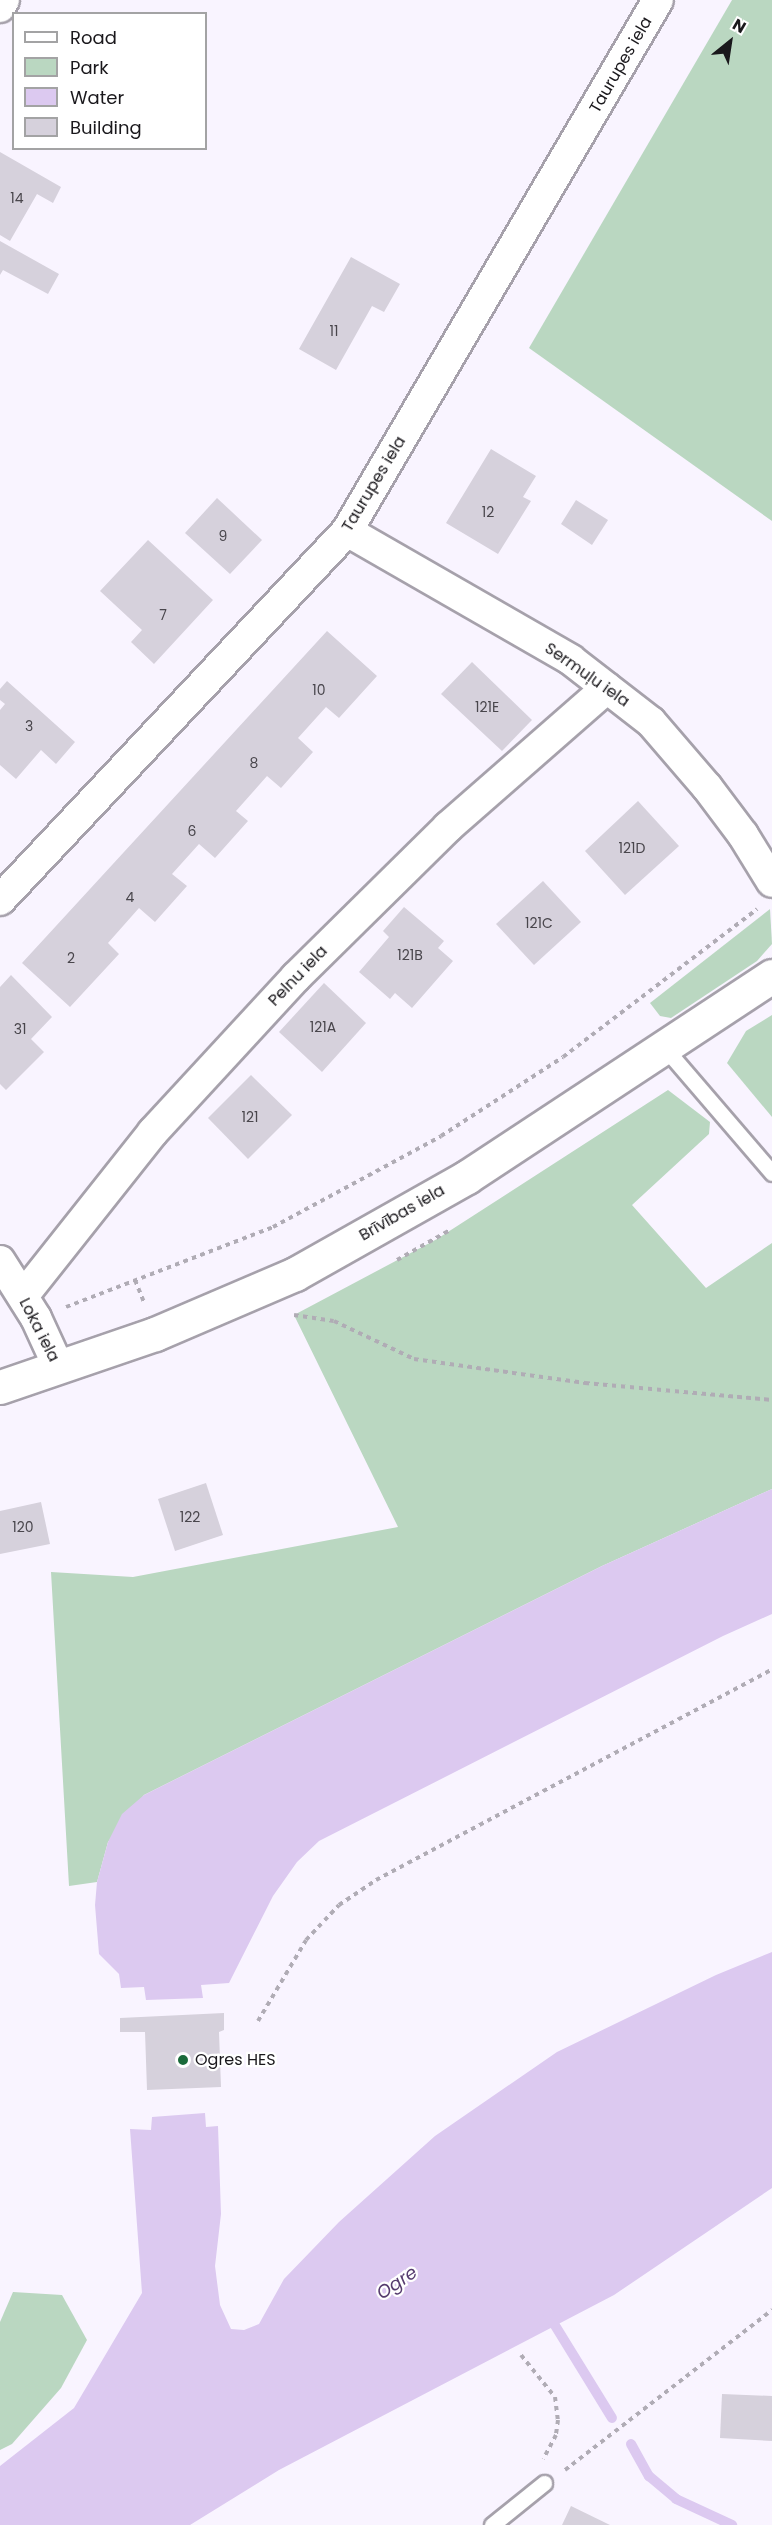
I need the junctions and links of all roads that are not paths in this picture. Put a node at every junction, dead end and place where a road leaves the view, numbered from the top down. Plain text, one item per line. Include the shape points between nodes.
1 (4, 0) edge
2 (658, 0) edge
3 (0, 7) edge
4 (347, 531) junction
5 (608, 688) junction
6 (767, 893) edge
7 (0, 900) edge
8 (772, 976) edge
9 (664, 1047) junction
10 (772, 1173) edge
11 (0, 1261) edge
12 (29, 1307) junction
13 (59, 1368) junction
14 (0, 1387) edge
15 (539, 2486) road end
16 (492, 2525) edge

1 - 3 street
2 - 4 street, Taurupes iela
4 - 5 street, Sermuļu iela via 571,660
4 - 7 street, Taurupes iela
5 - 6 street, Sermuļu iela via 651,722 743,835
5 - 12 street, Pelnu iela via 448,827 296,976 153,1132
8 - 9 main road, Brīvības iela
9 - 10 lane
9 - 13 main road, Brīvības iela via 466,1177 295,1274 155,1334
11 - 12 street, Loka iela
12 - 13 street, Loka iela
13 - 14 main road, Brīvības iela
15 - 16 lane

